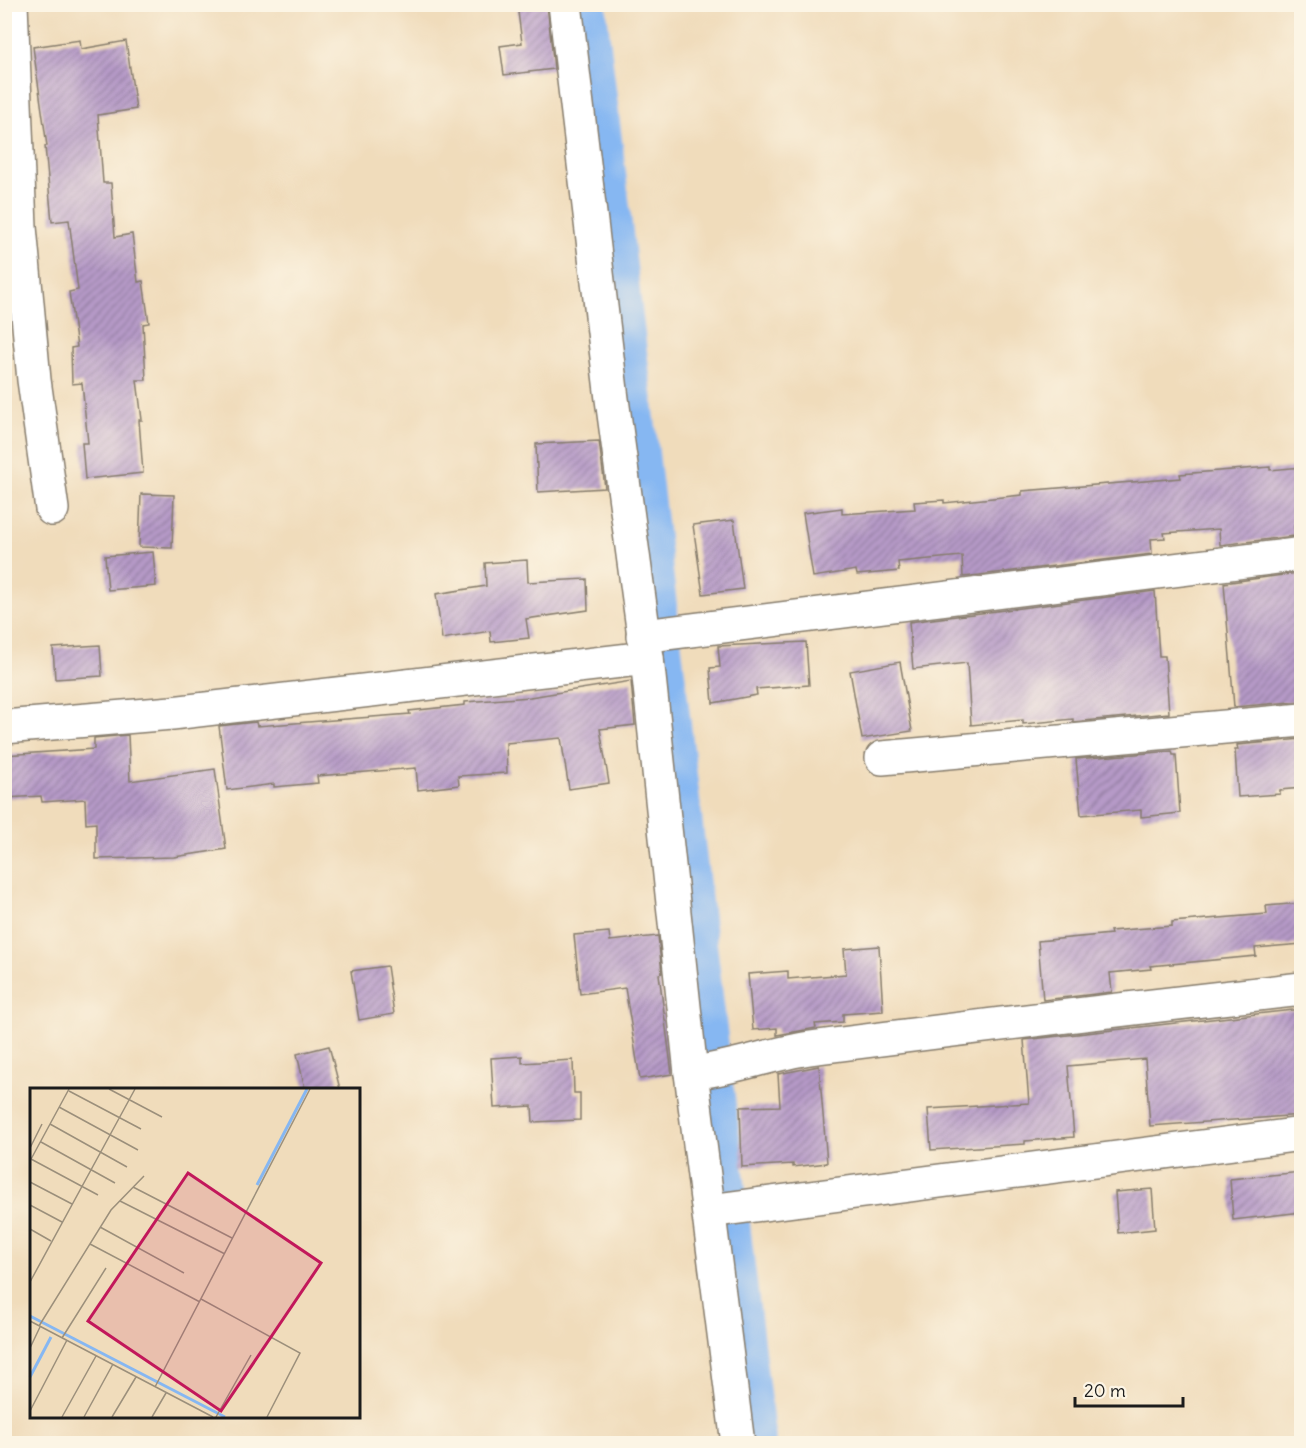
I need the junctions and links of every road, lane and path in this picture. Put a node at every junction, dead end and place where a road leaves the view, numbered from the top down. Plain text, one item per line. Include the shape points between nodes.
1 (11, 4) edge
2 (565, 4) edge
3 (52, 509) dead end
4 (1302, 554) edge
5 (645, 647) junction
6 (1302, 720) edge
7 (4, 727) edge
8 (882, 758) dead end
9 (1302, 989) edge
10 (709, 1071) junction
11 (1302, 1134) edge
12 (709, 1211) junction
13 (738, 1443) edge

1 - 3 street via 20,227 34,380
2 - 5 street
4 - 5 street
5 - 7 street via 195,711
5 - 10 street
6 - 8 street
9 - 10 street via 1069,1014 814,1048
10 - 12 street
11 - 12 street
12 - 13 street

